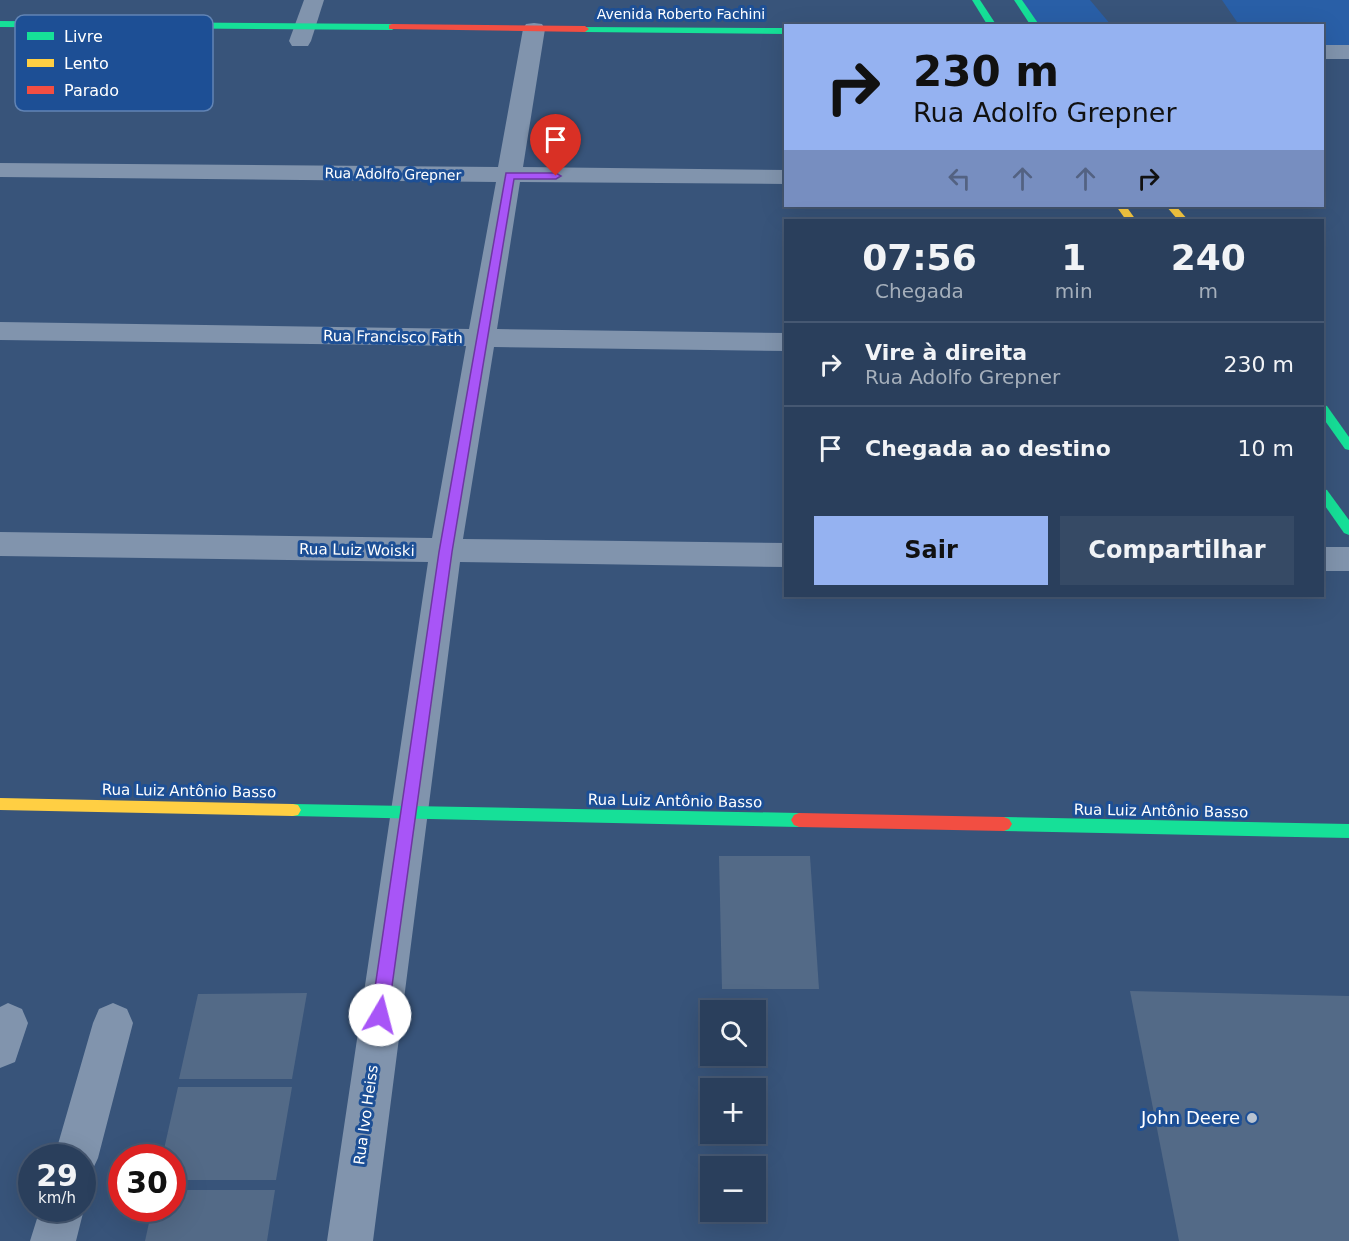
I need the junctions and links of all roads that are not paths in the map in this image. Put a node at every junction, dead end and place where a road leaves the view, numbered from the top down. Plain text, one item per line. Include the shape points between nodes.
1 (314, 0) edge
2 (976, 0) edge
3 (1018, 0) edge
4 (0, 24) edge
5 (992, 24) edge
6 (1035, 24) edge
7 (15, 25) edge
8 (784, 31) edge
9 (213, 33) edge
10 (301, 37) junction
11 (531, 40) junction
12 (1324, 52) edge
13 (1349, 52) edge
14 (0, 170) edge
15 (510, 176) junction
16 (784, 177) edge
17 (1173, 207) edge
18 (1182, 219) edge
19 (0, 331) edge
20 (481, 339) junction
21 (784, 342) edge
22 (1324, 411) edge
23 (1349, 446) edge
24 (1324, 494) edge
25 (1349, 530) edge
26 (0, 544) edge
27 (445, 552) junction
28 (784, 555) edge
29 (1324, 559) edge
30 (1349, 559) edge
31 (0, 804) edge
32 (407, 812) junction
33 (1349, 831) edge
34 (113, 1023) dead end
35 (80, 1144) edge
36 (58, 1222) edge
37 (53, 1241) edge
38 (350, 1241) edge

1 - 10 street
2 - 5 street
3 - 6 street
4 - 7 street, Avenida Roberto Fachini
8 - 11 street, Avenida Roberto Fachini
9 - 10 street, Avenida Roberto Fachini
10 - 11 street, Avenida Roberto Fachini
11 - 15 street, Rua Ivo Heiss
12 - 13 street
14 - 15 street, Rua Adolfo Grepner
15 - 16 street, Rua Adolfo Grepner
15 - 20 street, Rua Ivo Heiss
17 - 18 street
19 - 20 street, Rua Francisco Fath
20 - 21 street, Rua Francisco Fath
20 - 27 street, Rua Ivo Heiss
22 - 23 street
24 - 25 street
26 - 27 street, Rua Luiz Woiski
27 - 28 street, Rua Luiz Woiski
27 - 32 street, Rua Ivo Heiss
29 - 30 street
31 - 32 street, Rua Luiz Antônio Basso
32 - 33 street, Rua Luiz Antônio Basso
32 - 38 street, Rua Ivo Heiss
34 - 35 street
36 - 37 street

